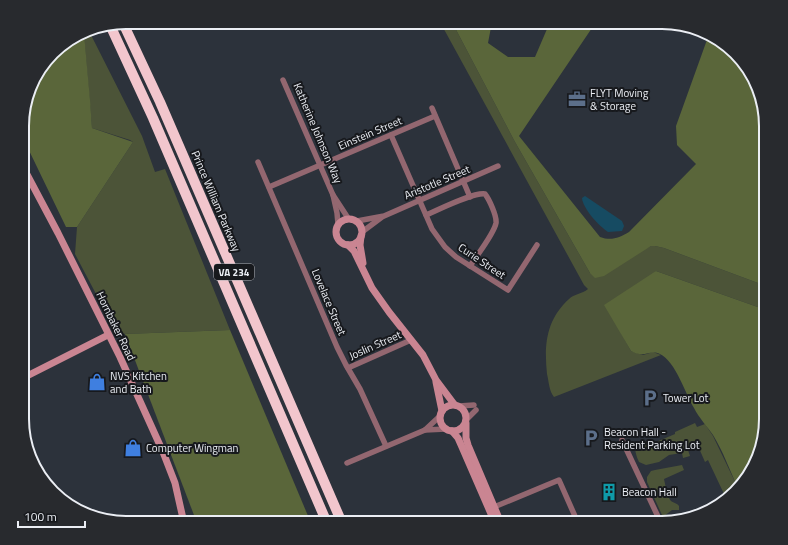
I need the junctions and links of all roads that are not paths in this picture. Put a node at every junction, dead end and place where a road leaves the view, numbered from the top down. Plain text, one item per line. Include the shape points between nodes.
1 (126, 29) edge
2 (112, 30) edge
3 (283, 80) dead end
4 (432, 108) dead end
5 (435, 116) junction
6 (391, 135) junction
7 (258, 162) dead end
8 (320, 165) junction
9 (498, 166) dead end
10 (29, 178) edge
11 (464, 181) junction
12 (269, 187) junction
13 (332, 195) junction
14 (470, 197) junction
15 (420, 200) junction
16 (426, 215) junction
17 (384, 216) junction
18 (348, 218) junction
19 (356, 221) junction
20 (338, 224) junction
21 (361, 234) junction
22 (537, 244) dead end
23 (348, 245) junction
24 (470, 266) junction
25 (364, 271) junction
26 (108, 335) junction
27 (411, 340) junction
28 (348, 368) junction
29 (29, 375) edge
30 (436, 380) junction
31 (456, 405) junction
32 (441, 413) junction
33 (466, 421) junction
34 (425, 430) junction
35 (449, 430) junction
36 (622, 440) dead end
37 (386, 446) junction
38 (347, 464) dead end
39 (494, 507) junction
40 (182, 516) edge
41 (324, 516) edge
42 (339, 516) edge
43 (492, 516) edge
44 (498, 516) edge
45 (575, 516) edge
46 (658, 516) edge

1 - 42 highway, Prince William Parkway / VA 234
2 - 41 highway, VA 234 via 153,118
3 - 8 street, Katherine Johnson Way
4 - 5 street
5 - 6 street, Einstein Street
5 - 11 street
6 - 8 street, Einstein Street
6 - 15 street, Curie Street
7 - 12 street, Lovelace Street
8 - 12 street, Einstein Street
8 - 13 street, Katherine Johnson Way
9 - 11 street, Aristotle Street
10 - 26 street, Hornbaker Road
11 - 14 street
11 - 15 street, Aristotle Street
12 - 28 street, Lovelace Street
13 - 18 street, Katherine Johnson Way
13 - 20 street, Katherine Johnson Way
14 - 16 street
14 - 24 street via 485,194 496,220 491,233
15 - 16 street, Curie Street
15 - 17 street, Aristotle Street
16 - 24 street, Curie Street via 445,247
17 - 19 street, Aristotle Street
17 - 21 street, Aristotle Street
18 - 19 street
18 - 20 street
19 - 21 street via 360,224
20 - 23 street via 336,237
21 - 23 street via 355,243
21 - 25 street
22 - 24 street, Curie Street via 508,290
23 - 25 street
25 - 27 street via 372,288
26 - 29 street
26 - 40 street, Hornbaker Road via 166,458
27 - 28 street, Joslin Street
27 - 30 street via 423,355
28 - 37 street, Lovelace Street
30 - 31 street
30 - 32 street
31 - 32 street via 447,406
31 - 33 street via 464,410
31 - 33 street via 475,407
32 - 34 street
32 - 35 street via 442,425
33 - 35 street via 460,429
33 - 39 street via 468,445
34 - 35 street
34 - 37 street
35 - 43 street via 458,438
36 - 46 street
37 - 38 street
39 - 44 street
39 - 45 street via 559,480

